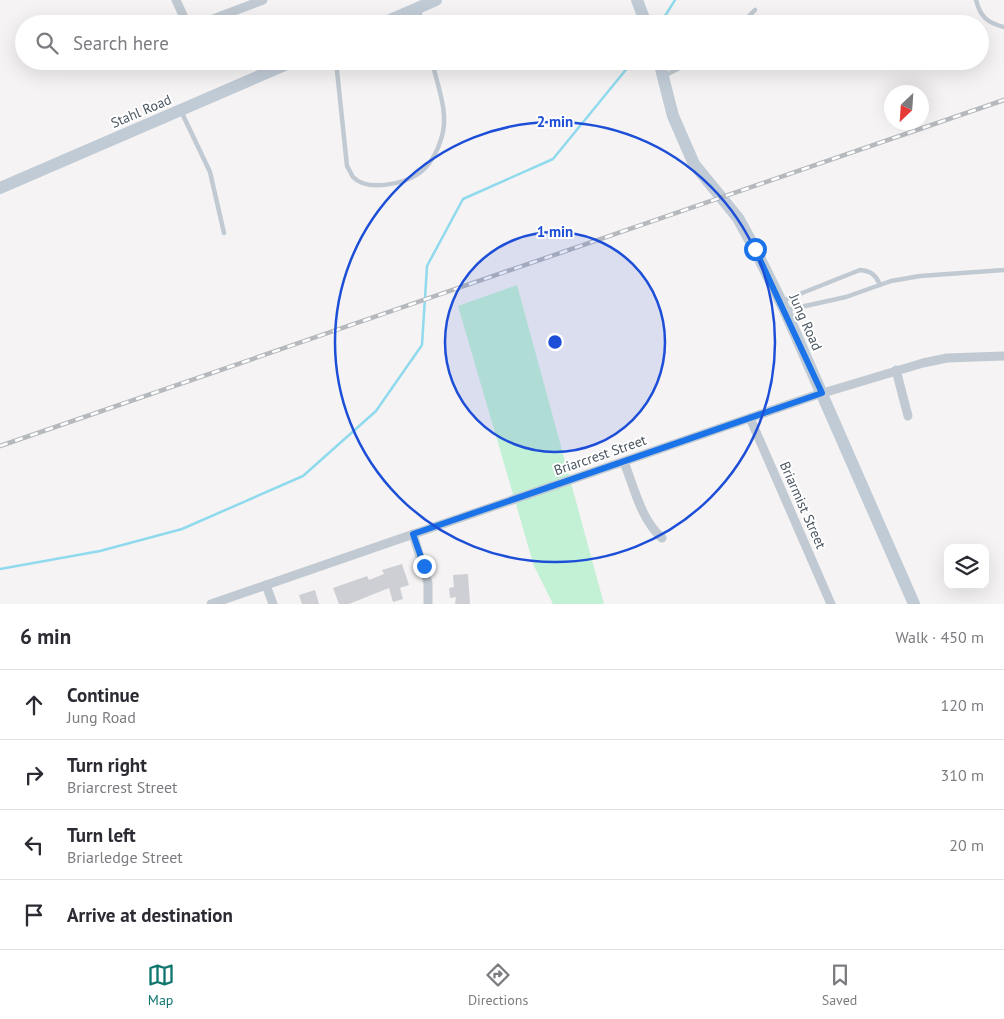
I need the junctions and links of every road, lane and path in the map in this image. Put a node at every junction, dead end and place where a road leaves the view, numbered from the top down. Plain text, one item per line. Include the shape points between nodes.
1 (176, 0) edge
2 (264, 0) edge
3 (436, 0) edge
4 (637, 0) edge
5 (976, 0) edge
6 (418, 8) junction
7 (755, 10) dead end
8 (183, 15) edge
9 (224, 15) edge
10 (402, 15) edge
11 (420, 15) edge
12 (643, 15) edge
13 (750, 15) edge
14 (981, 15) edge
15 (989, 22) edge
16 (1004, 27) edge
17 (273, 70) edge
18 (337, 70) edge
19 (434, 70) edge
20 (661, 70) edge
21 (675, 70) edge
22 (663, 76) junction
23 (181, 110) junction
24 (0, 188) edge
25 (224, 233) dead end
26 (1004, 270) edge
27 (880, 285) junction
28 (783, 306) junction
29 (1004, 356) edge
30 (896, 370) junction
31 (822, 393) junction
32 (908, 416) dead end
33 (750, 418) junction
34 (624, 462) junction
35 (413, 534) junction
36 (662, 538) dead end
37 (266, 585) junction
38 (210, 604) edge
39 (273, 604) edge
40 (428, 604) edge
41 (831, 604) edge
42 (914, 604) edge

1 - 8 street
2 - 9 street
3 - 6 street
4 - 12 street
5 - 14 lane
6 - 10 street
6 - 11 lane
7 - 13 lane
15 - 16 lane
17 - 23 street, Stahl Road
18 - 19 lane via 348,166 353,178 367,184 382,185 403,182 431,162 442,136 444,113
20 - 22 street, Jung Road
21 - 22 lane
22 - 28 street, Jung Road via 673,116 694,164 743,226
23 - 24 street, Stahl Road
23 - 25 lane via 210,172
26 - 27 lane via 920,276
27 - 28 lane via 846,297
27 - 28 lane via 877,277 869,271 860,270
28 - 31 street, Jung Road
29 - 30 street, Briarcrest Street via 947,358
30 - 31 street, Briarcrest Street
30 - 32 street
31 - 33 street, Briarcrest Street
31 - 42 street, Jung Road
33 - 34 street, Briarcrest Street
33 - 41 street, Briarmist Street
34 - 35 street, Briarcrest Street
34 - 36 street via 647,520
35 - 37 street, Briarcrest Street
35 - 40 street via 428,583
37 - 38 street, Briarcrest Street
37 - 39 street

